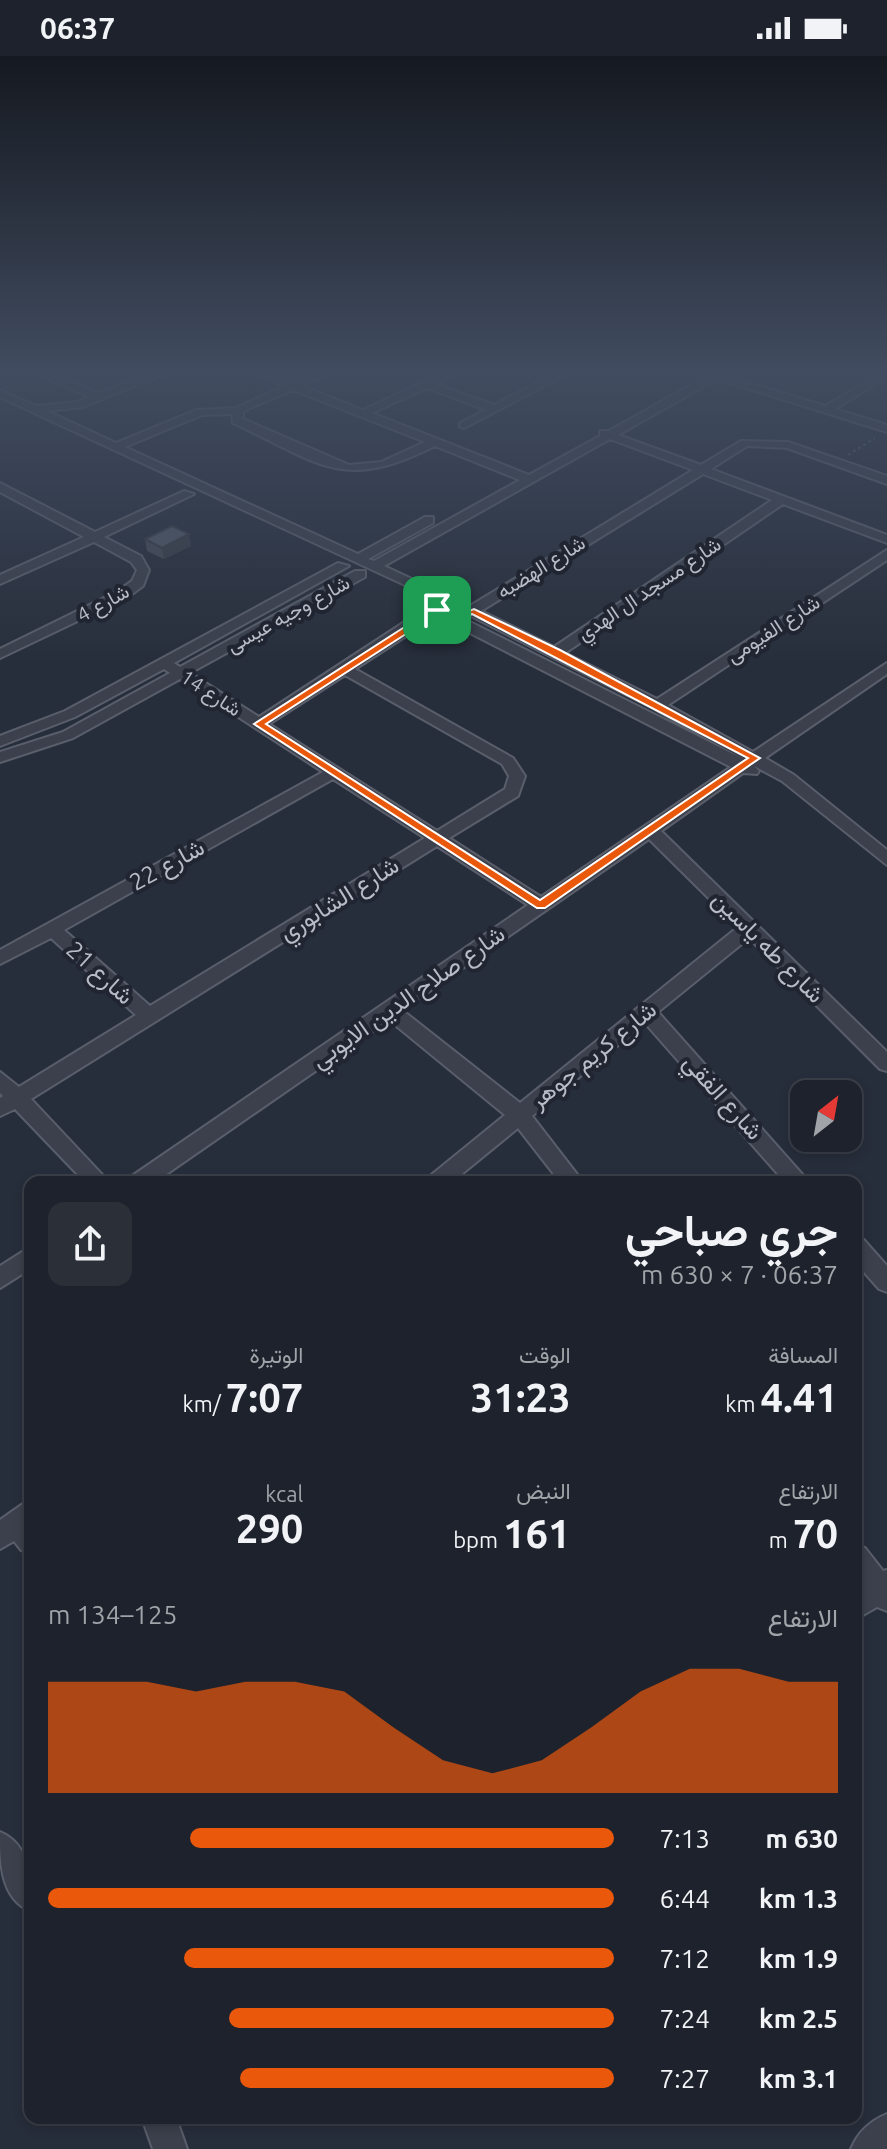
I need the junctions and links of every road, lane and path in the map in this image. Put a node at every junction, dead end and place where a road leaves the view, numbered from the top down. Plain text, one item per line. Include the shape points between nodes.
1 (134, 468) edge
2 (161, 468) edge
3 (342, 468) edge
4 (381, 468) edge
5 (498, 468) edge
6 (527, 468) edge
7 (552, 468) edge
8 (696, 468) edge
9 (853, 468) edge
10 (164, 469) junction
11 (700, 469) junction
12 (515, 474) junction
13 (149, 475) junction
14 (530, 480) junction
15 (887, 480) edge
16 (0, 487) edge
17 (188, 494) junction
18 (782, 499) junction
19 (95, 537) junction
20 (887, 539) edge
21 (887, 554) edge
22 (343, 566) junction
23 (375, 566) junction
24 (359, 567) junction
25 (0, 580) edge
26 (437, 610) junction
27 (471, 611) junction
28 (457, 620) junction
29 (557, 652) junction
30 (0, 654) edge
31 (164, 663) junction
32 (887, 667) edge
33 (345, 669) junction
34 (180, 674) junction
35 (658, 705) junction
36 (259, 724) junction
37 (0, 741) edge
38 (0, 757) edge
39 (748, 762) junction
40 (334, 772) junction
41 (650, 830) junction
42 (437, 838) junction
43 (887, 859) edge
44 (541, 905) junction
45 (749, 928) junction
46 (52, 929) junction
47 (0, 958) edge
48 (389, 1010) junction
49 (647, 1012) junction
50 (149, 1016) junction
51 (887, 1064) edge
52 (0, 1080) edge
53 (8, 1103) edge
54 (520, 1115) junction
55 (91, 1176) edge
56 (148, 1176) edge
57 (444, 1176) edge
58 (567, 1176) edge
59 (793, 1176) edge
60 (862, 1254) edge
61 (24, 1261) edge
62 (0, 1278) edge
63 (887, 1282) edge
64 (862, 1564) edge
65 (885, 1590) edge
66 (862, 1603) edge
67 (0, 1847) edge
68 (24, 1886) edge
69 (161, 2124) edge
70 (887, 2131) edge
71 (170, 2149) edge
72 (868, 2149) edge

1 - 13 street
2 - 10 street
3 - 4 street
5 - 12 street
6 - 12 street, شارع وجيه عيسى
7 - 14 street
8 - 11 street
9 - 15 street, شارع الهضبه
10 - 13 street
10 - 24 street
11 - 18 street
11 - 27 street, شارع الهضبه
12 - 14 street
12 - 24 street, شارع وجيه عيسى
13 - 17 street
14 - 23 street
16 - 19 street
17 - 19 street
17 - 22 street
18 - 20 street
18 - 29 street, شارع مسجد ال الهدي
19 - 25 street
19 - 30 street, شارع 4 via 136,559 143,570 138,583
21 - 35 street, شارع الفيومى
22 - 24 street
22 - 31 street, شارع وجيه عيسى
23 - 24 street
23 - 27 street
24 - 26 street
24 - 34 street, شارع وجيه عيسى
26 - 28 street
26 - 33 street
27 - 28 street, شارع الهضبه
27 - 29 street
28 - 39 street
29 - 35 street
31 - 34 street, شارع 14
31 - 37 street, شارع وجيه عيسى via 51,723
32 - 39 street, شارع صلاح الدين الايوبي
33 - 36 street
33 - 42 street, شارع الشابوري via 515,768 512,792
34 - 36 street, شارع 14
34 - 38 street, شارع وجيه عيسى via 68,735
35 - 39 street
36 - 40 street, شارع 14
39 - 41 street, شارع صلاح الدين الايوبي
39 - 43 street via 800,786
40 - 42 street, شارع 14
40 - 46 street, شارع 22
41 - 44 street, شارع صلاح الدين الايوبي
41 - 45 street, شارع طه ياسين
42 - 44 street, شارع 14
42 - 50 street, شارع الشابوري
44 - 48 street, شارع صلاح الدين الايوبي
45 - 49 street, شارع كريم جوهر
45 - 51 street, شارع طه ياسين
46 - 47 street, شارع 22
46 - 50 street, شارع 21
48 - 54 street
48 - 56 street, شارع صلاح الدين الايوبي
49 - 54 street, شارع كريم جوهر
49 - 59 street, شارع الفقي
50 - 53 street, شارع الشابوري
52 - 53 street
53 - 55 street
54 - 57 street, شارع كريم جوهر
54 - 58 street
60 - 63 street
61 - 62 street
64 - 65 street
65 - 66 street
67 - 68 street
69 - 71 street
70 - 72 street

